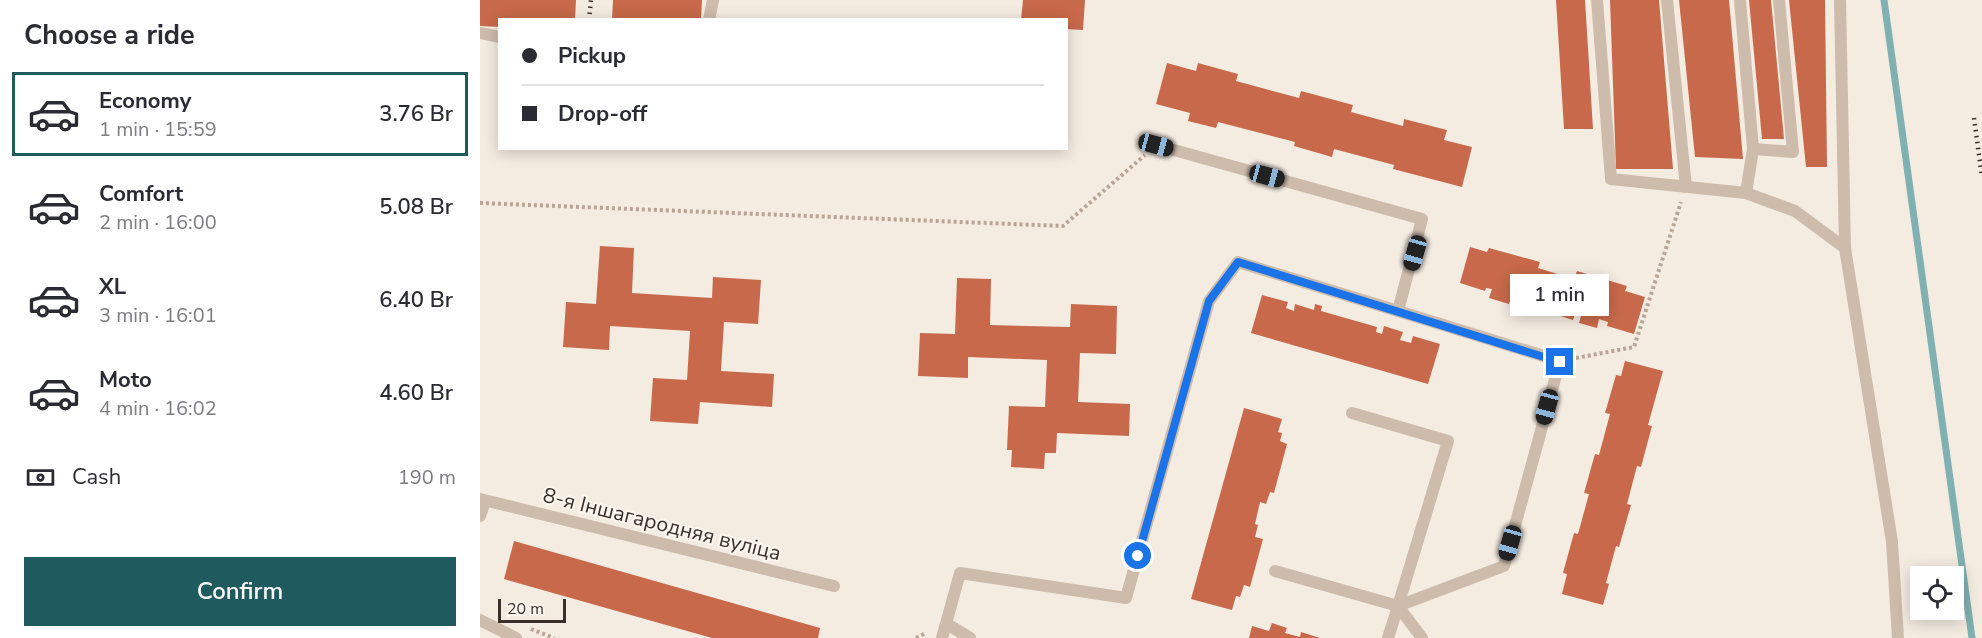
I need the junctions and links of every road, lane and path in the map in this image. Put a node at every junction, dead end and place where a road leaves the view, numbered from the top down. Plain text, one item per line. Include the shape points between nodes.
1 (713, 0) edge
2 (1597, 0) edge
3 (1667, 0) edge
4 (1740, 0) edge
5 (1779, 0) edge
6 (1839, 0) edge
7 (709, 18) edge
8 (480, 33) edge
9 (498, 37) edge
10 (1156, 145) joint
11 (1753, 149) junction
12 (1686, 187) junction
13 (1746, 193) junction
14 (480, 203) edge
15 (1845, 248) junction
16 (1398, 311) junction
17 (1560, 362) junction
18 (1352, 413) dead end
19 (483, 500) edge
20 (480, 516) edge
21 (1275, 571) dead end
22 (834, 586) dead end
23 (1398, 606) junction
24 (480, 620) edge
25 (947, 624) junction
26 (516, 638) edge
27 (942, 638) edge
28 (970, 638) edge
29 (1388, 638) edge
30 (1422, 638) edge
31 (1898, 638) edge

1 - 7 lane
2 - 12 lane via 1611,179
3 - 12 lane
4 - 11 lane
5 - 11 lane via 1793,152
6 - 15 lane
8 - 9 lane
10 - 14 path via 1063,226
10 - 16 lane via 1422,219
11 - 13 lane
12 - 13 lane
12 - 17 path via 1634,347
13 - 15 lane via 1795,211
15 - 31 lane via 1892,542
16 - 17 lane
16 - 25 lane via 1238,262 1209,301 1126,598 960,573
17 - 23 lane via 1504,566
18 - 23 lane via 1448,441
19 - 20 lane
19 - 22 lane, 8-я Іншагародняя вуліца
21 - 23 lane
23 - 29 lane
23 - 30 lane
24 - 26 lane
25 - 27 lane
25 - 28 lane

